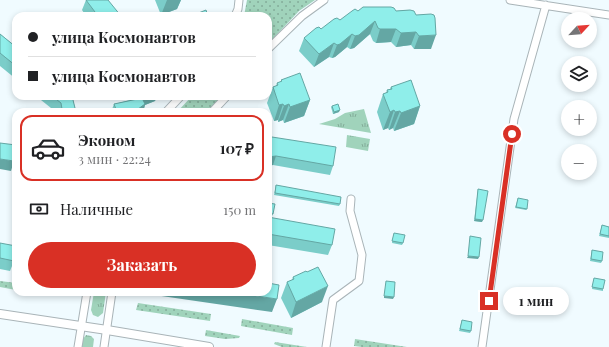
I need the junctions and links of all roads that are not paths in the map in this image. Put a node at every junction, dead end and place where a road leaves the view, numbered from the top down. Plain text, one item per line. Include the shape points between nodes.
1 (239, 0) edge
2 (324, 0) edge
3 (510, 0) edge
4 (546, 5) junction
5 (237, 12) edge
6 (609, 15) edge
7 (272, 45) edge
8 (177, 100) edge
9 (223, 100) edge
10 (170, 108) edge
11 (216, 108) edge
12 (350, 199) dead end
13 (86, 296) edge
14 (111, 296) edge
15 (0, 314) edge
16 (81, 326) junction
17 (107, 330) junction
18 (78, 347) edge
19 (104, 347) edge
20 (208, 347) edge
21 (326, 347) edge
22 (482, 347) edge

1 - 5 street
2 - 7 street via 302,16
3 - 4 street
4 - 6 street
4 - 22 street via 514,119
8 - 10 street
9 - 11 street
12 - 21 street via 350,211 362,255 359,282 333,300
13 - 16 street
14 - 17 street
15 - 16 street
16 - 17 street
16 - 18 street
17 - 19 street
17 - 20 street

